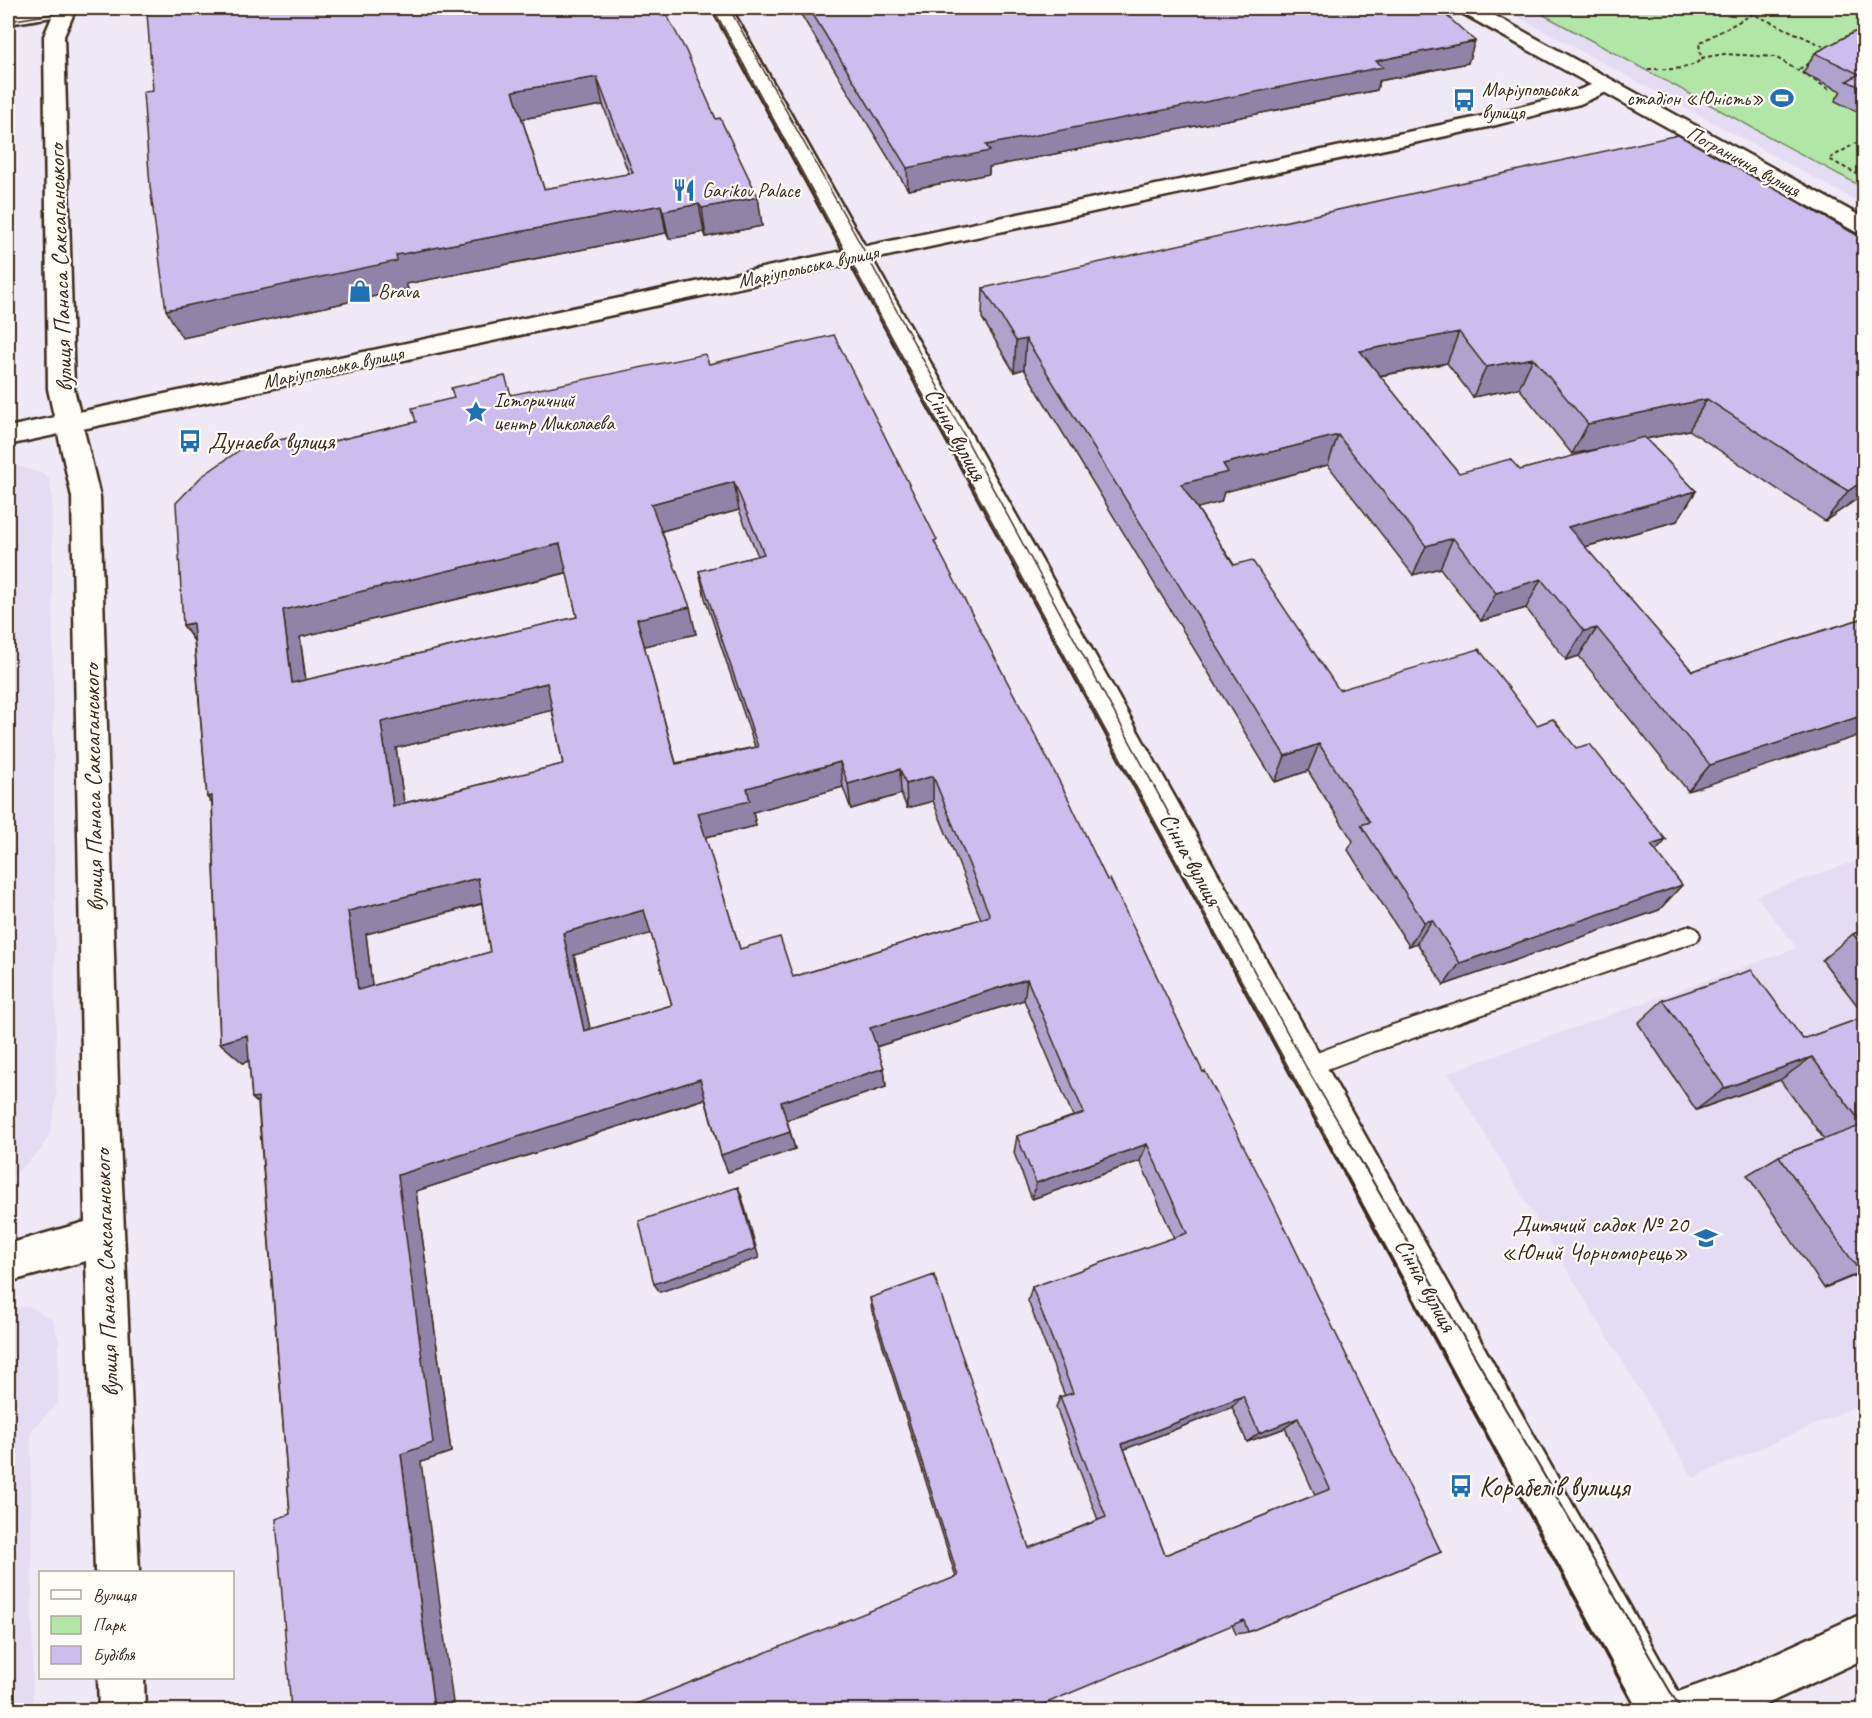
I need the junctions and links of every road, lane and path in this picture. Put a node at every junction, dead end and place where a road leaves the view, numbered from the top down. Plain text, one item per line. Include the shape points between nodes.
1 (67, 8) edge
2 (721, 8) edge
3 (1467, 8) edge
4 (8, 18) edge
5 (1824, 55) edge
6 (1701, 58) junction
7 (1711, 58) dead end
8 (1816, 60) dead end
9 (1645, 69) dead end
10 (1798, 69) junction
11 (1606, 86) junction
12 (1829, 89) edge
13 (1864, 141) edge
14 (1864, 178) edge
15 (1864, 227) edge
16 (858, 255) junction
17 (70, 423) junction
18 (8, 436) edge
19 (1690, 935) dead end
20 (1306, 1067) junction
21 (105, 1236) junction
22 (8, 1263) edge
23 (117, 1571) edge
24 (1864, 1636) edge
25 (121, 1679) edge
26 (122, 1710) edge
27 (1662, 1710) edge
28 (1690, 1710) edge

1 - 4 street
1 - 17 street, вулиця Панаса Саксаганського via 54,36 61,390
2 - 16 street, Сінна вулиця
3 - 11 street, Погранична вулиця
5 - 6 path via 1833,51 1753,14 1699,43
6 - 7 path
6 - 9 path via 1695,65 1679,69
6 - 10 path via 1724,54 1768,56
8 - 10 path
10 - 12 path
11 - 15 street, Погранична вулиця
11 - 16 street, Маріупольська вулиця via 1573,100 1499,118
13 - 14 path via 1829,159
16 - 17 street, Маріупольська вулиця
16 - 20 street, Сінна вулиця
17 - 18 street, Маріупольська вулиця
17 - 21 street, вулиця Панаса Саксаганського via 86,497
19 - 20 lane
20 - 27 street, Сінна вулиця
21 - 22 street
21 - 23 street, вулиця Панаса Саксаганського
24 - 28 street via 1743,1692
25 - 26 street

